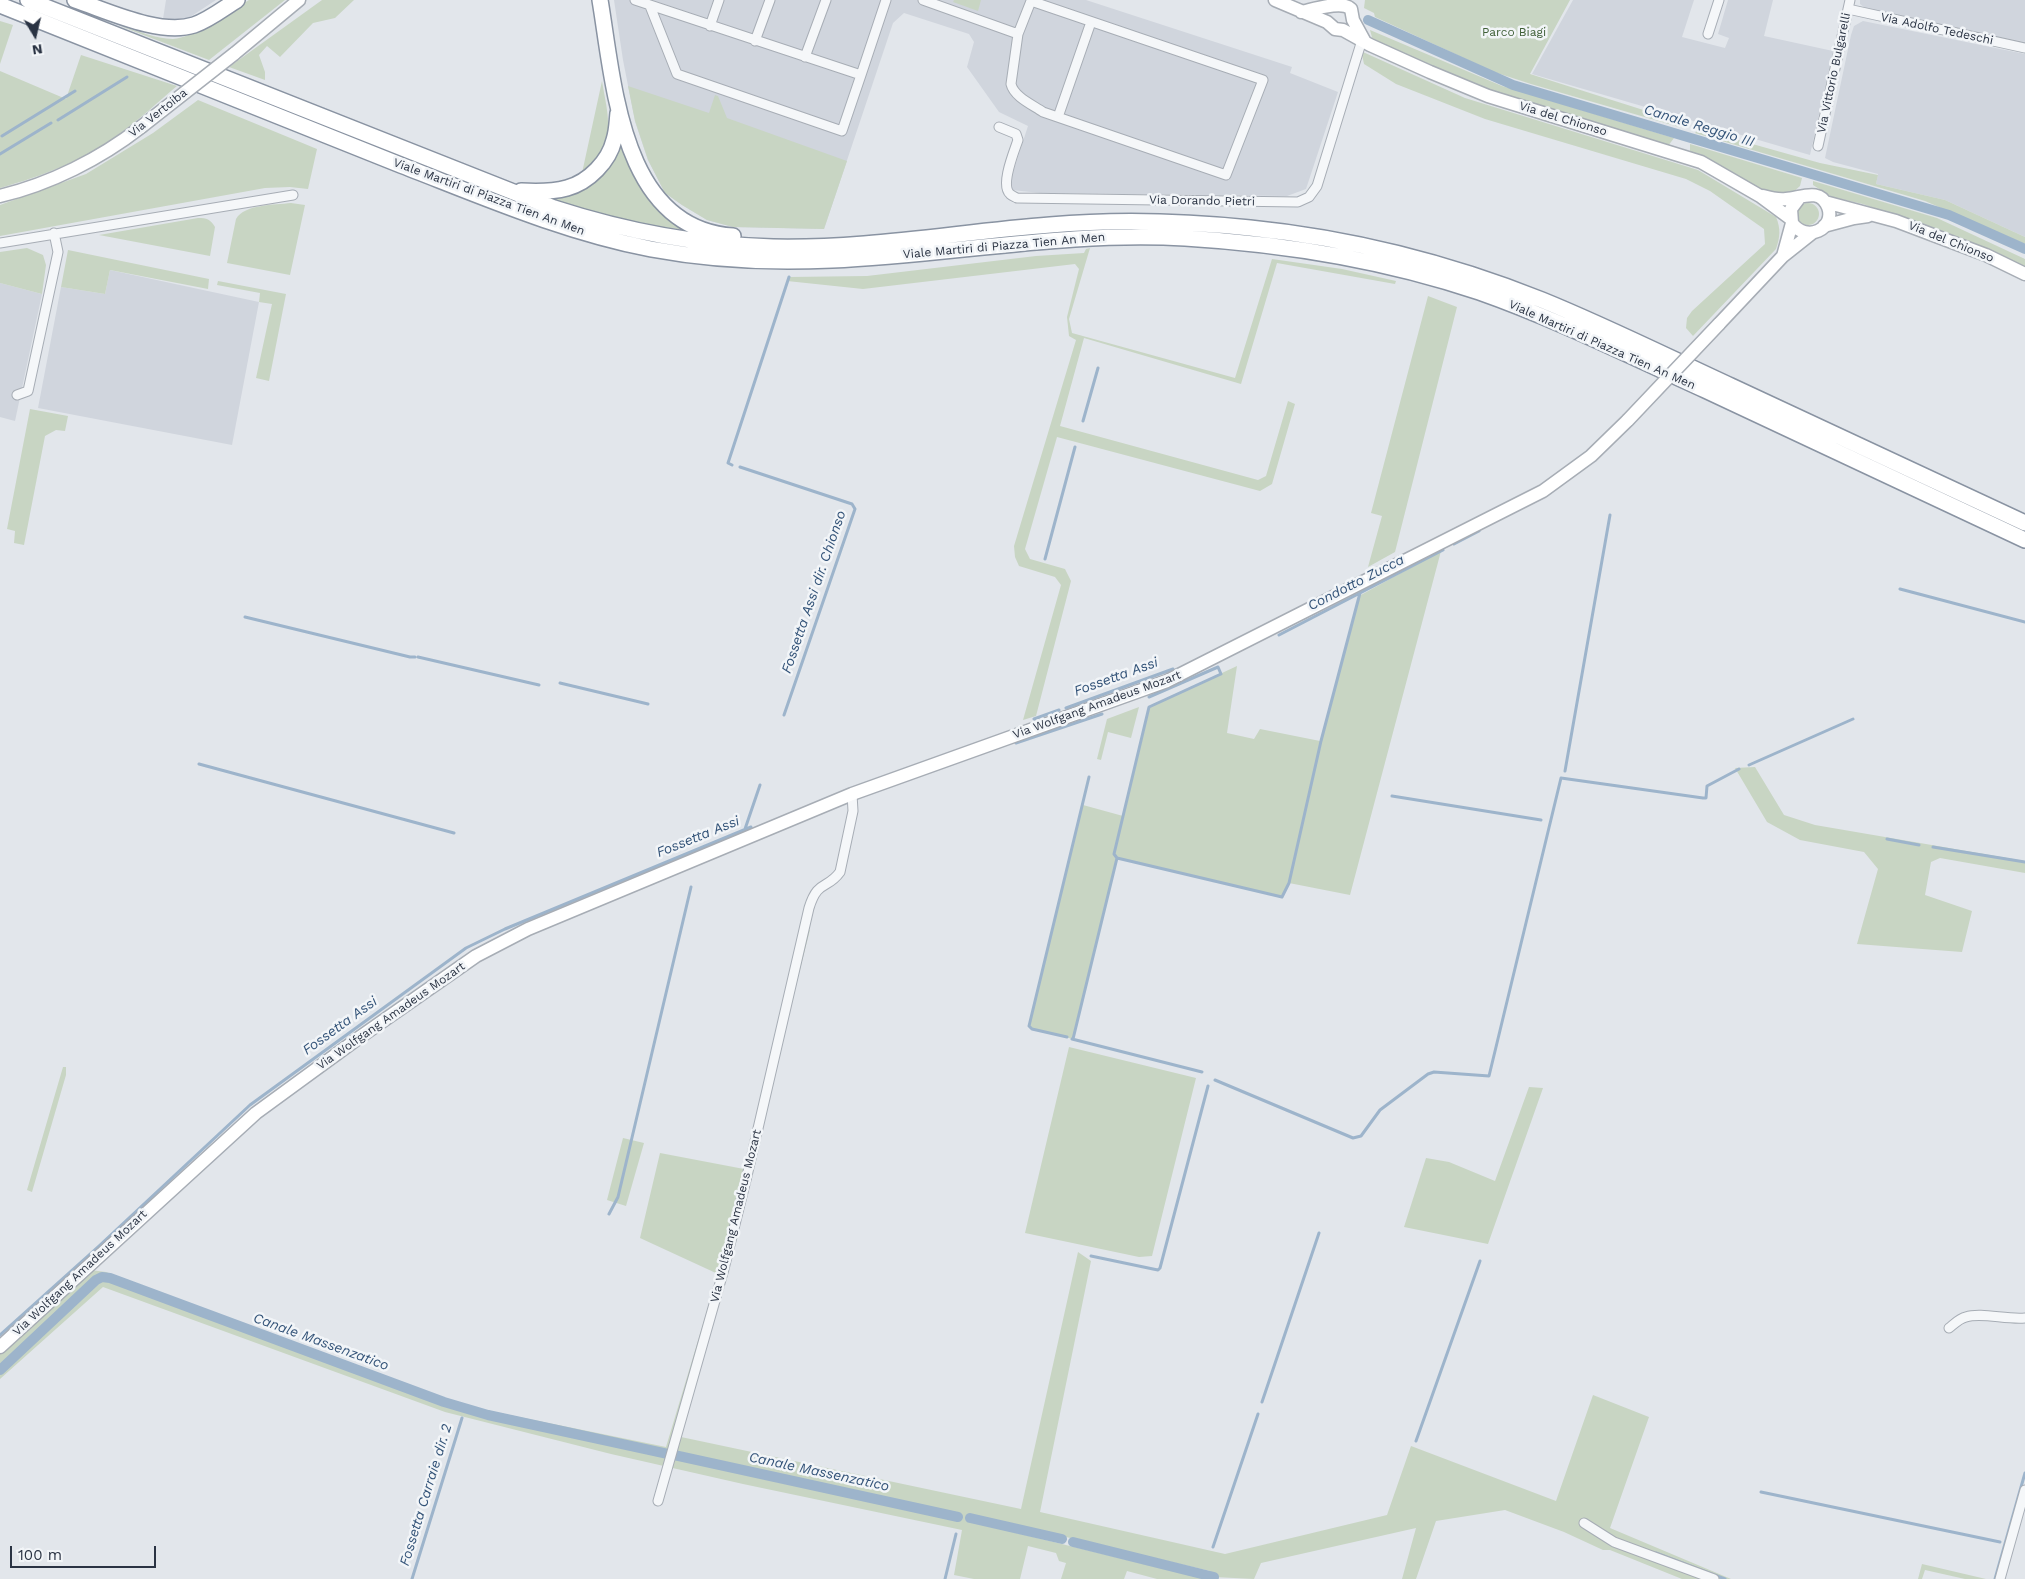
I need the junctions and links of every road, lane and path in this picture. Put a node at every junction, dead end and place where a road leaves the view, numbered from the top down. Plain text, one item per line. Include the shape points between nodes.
1 (28, 0) edge
2 (75, 0) edge
3 (237, 0) edge
4 (299, 0) edge
5 (600, 0) edge
6 (634, 0) edge
7 (718, 0) edge
8 (770, 0) edge
9 (826, 0) edge
10 (886, 0) edge
11 (922, 0) edge
12 (1275, 0) edge
13 (1719, 0) edge
14 (1032, 1) edge
15 (0, 5) edge
16 (1849, 5) edge
17 (650, 6) junction
18 (1345, 6) edge
19 (1300, 12) junction
20 (0, 14) edge
21 (1091, 22) junction
22 (1327, 22) junction
23 (710, 26) junction
24 (1343, 30) junction
25 (1018, 34) junction
26 (1708, 34) dead end
27 (755, 41) junction
28 (1363, 41) junction
29 (2025, 48) edge
30 (115, 50) junction
31 (805, 57) junction
32 (861, 75) junction
33 (619, 109) junction
34 (1058, 117) junction
35 (999, 127) dead end
36 (1818, 146) dead end
37 (511, 191) junction
38 (293, 195) dead end
39 (0, 196) edge
40 (1760, 196) junction
41 (1800, 197) junction
42 (1825, 202) junction
43 (1876, 215) junction
44 (1791, 221) junction
45 (1824, 226) junction
46 (54, 233) junction
47 (1812, 233) junction
48 (0, 243) edge
49 (814, 246) junction
50 (1782, 256) junction
51 (2025, 274) edge
52 (17, 396) dead end
53 (2025, 523) edge
54 (2025, 540) edge
55 (852, 794) junction
56 (2025, 1318) edge
57 (1949, 1328) dead end
58 (0, 1347) edge
59 (2025, 1490) edge
60 (658, 1501) dead end
61 (1584, 1523) dead end
62 (1714, 1579) edge
63 (2000, 1579) edge

1 - 37 highway, Viale Martiri di Piazza Tien An Men
2 - 3 highway via 157,27 174,29 194,25
4 - 39 street, Via Vertoiba, bridge via 141,127 110,148 70,171
5 - 33 highway
6 - 17 street
7 - 23 street
8 - 27 street
9 - 31 street
10 - 32 street
11 - 25 street
12 - 19 street, Via del Chionso
13 - 26 street
14 - 21 street
14 - 25 street
15 - 30 highway, Viale Martiri di Piazza Tien An Men
16 - 29 street, Via Adolfo Tedeschi
16 - 36 street, Via Vittorio Bulgarelli
17 - 23 street
17 - 32 street via 677,74 842,131
18 - 19 street
18 - 22 street via 1326,13
18 - 24 street via 1347,28
18 - 28 street
19 - 22 street, Via del Chionso
20 - 30 highway via 72,42
21 - 34 street
21 - 34 street via 1262,80 1226,175
22 - 24 street, Via del Chionso
23 - 27 street
24 - 28 street, Via del Chionso
25 - 34 street via 1012,90 1043,112
27 - 31 street
28 - 35 street, Via Dorando Pietri via 1318,182 1312,194 1298,202 1017,198 1006,188 1006,180 1018,140 1016,134
28 - 40 street, Via del Chionso via 1488,96 1701,162
30 - 54 highway, Viale Martiri di Piazza Tien An Men via 503,205 581,232 661,251 733,259 835,260 1038,240 1130,236 1275,246 1396,269 1476,292 1560,324
31 - 32 street
33 - 37 highway via 614,140 606,160 588,177 569,188 546,192
33 - 49 highway via 635,160 649,189 684,221 729,236
37 - 49 highway, Viale Martiri di Piazza Tien An Men via 594,221 662,237 744,246
38 - 46 street
40 - 41 street, Via del Chionso via 1785,200
40 - 44 street, Via del Chionso
41 - 42 street, Via del Chionso via 1811,194
41 - 44 street via 1793,204
42 - 43 street, Via del Chionso
42 - 45 street via 1829,213
43 - 45 street, Via del Chionso
43 - 51 street, Via del Chionso via 1986,255
44 - 47 street, Via del Chionso via 1802,232
44 - 50 street, Via Wolfgang Amadeus Mozart
45 - 47 street, Via del Chionso
46 - 48 street
46 - 52 street via 58,252 28,392
47 - 50 street, Via Wolfgang Amadeus Mozart
49 - 53 highway, Viale Martiri di Piazza Tien An Men via 874,243 1053,224 1137,222 1252,228 1375,248 1497,283 1581,317
50 - 55 street, Via Wolfgang Amadeus Mozart, bridge via 1628,420 1591,456 1544,492 1192,670 1118,700
55 - 58 street, Via Wolfgang Amadeus Mozart via 528,929 461,966 256,1113
55 - 60 street, Via Wolfgang Amadeus Mozart via 853,811 840,872 816,891 809,908 733,1232
56 - 57 street via 1965,1317
59 - 63 street
61 - 62 street via 1614,1542

